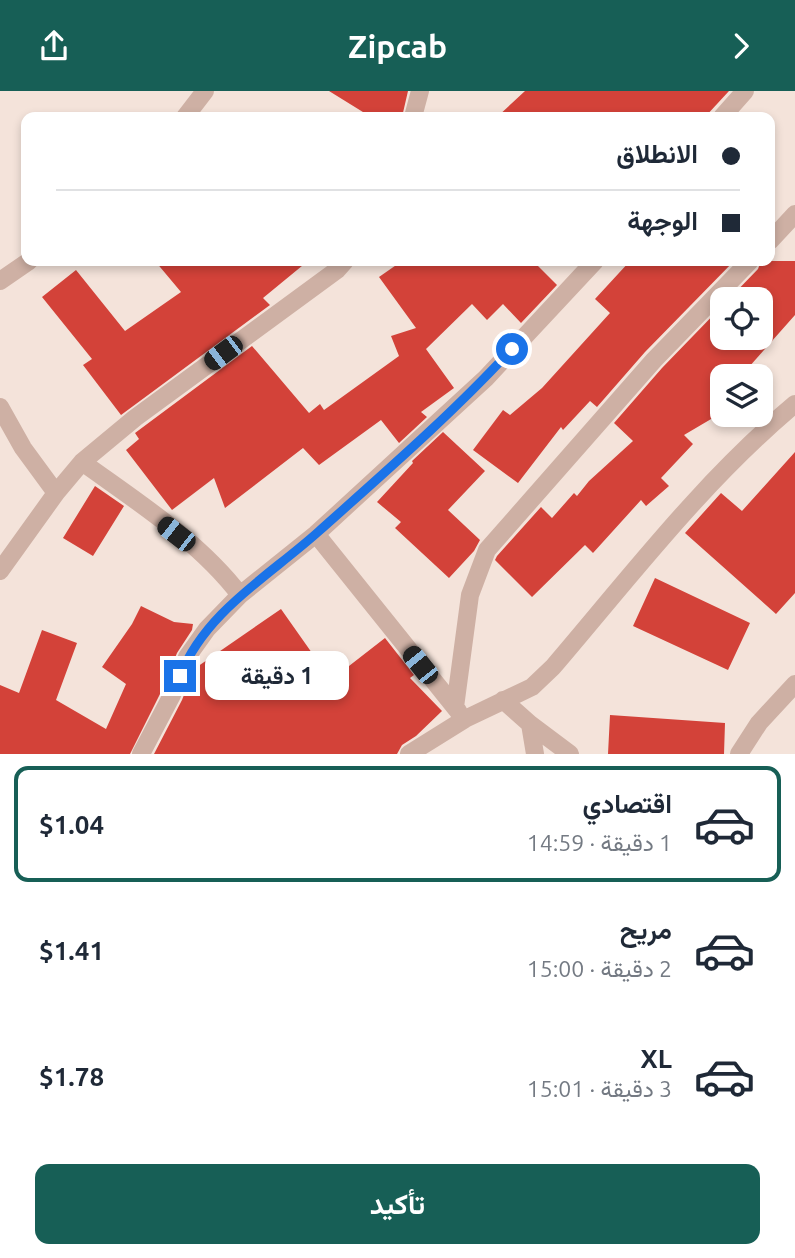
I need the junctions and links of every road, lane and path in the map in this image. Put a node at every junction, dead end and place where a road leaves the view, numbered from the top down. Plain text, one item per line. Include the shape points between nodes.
1 (205, 91) edge
2 (420, 91) edge
3 (745, 91) edge
4 (189, 112) edge
5 (414, 112) edge
6 (726, 112) edge
7 (795, 214) edge
8 (775, 236) edge
9 (22, 266) edge
10 (341, 266) edge
11 (589, 266) edge
12 (745, 266) edge
13 (0, 281) edge
14 (795, 404) edge
15 (0, 407) edge
16 (82, 462) junction
17 (56, 493) junction
18 (316, 534) junction
19 (0, 571) edge
20 (240, 595) junction
21 (795, 684) edge
22 (503, 700) junction
23 (460, 713) junction
24 (530, 724) junction
25 (141, 754) edge
26 (409, 754) edge
27 (535, 754) edge
28 (570, 754) edge
29 (739, 754) edge

1 - 4 street
2 - 5 street
3 - 6 street
7 - 8 street
9 - 13 street
10 - 16 street
11 - 18 street via 486,378
12 - 23 street via 644,371 487,550 470,595
14 - 22 street via 724,469 553,667 532,687
15 - 17 street
16 - 17 street
16 - 20 street via 176,534
17 - 19 street
18 - 20 street
18 - 23 street
20 - 25 street via 187,657
21 - 29 street
22 - 23 street
22 - 24 street
23 - 26 street
24 - 27 street
24 - 28 street

